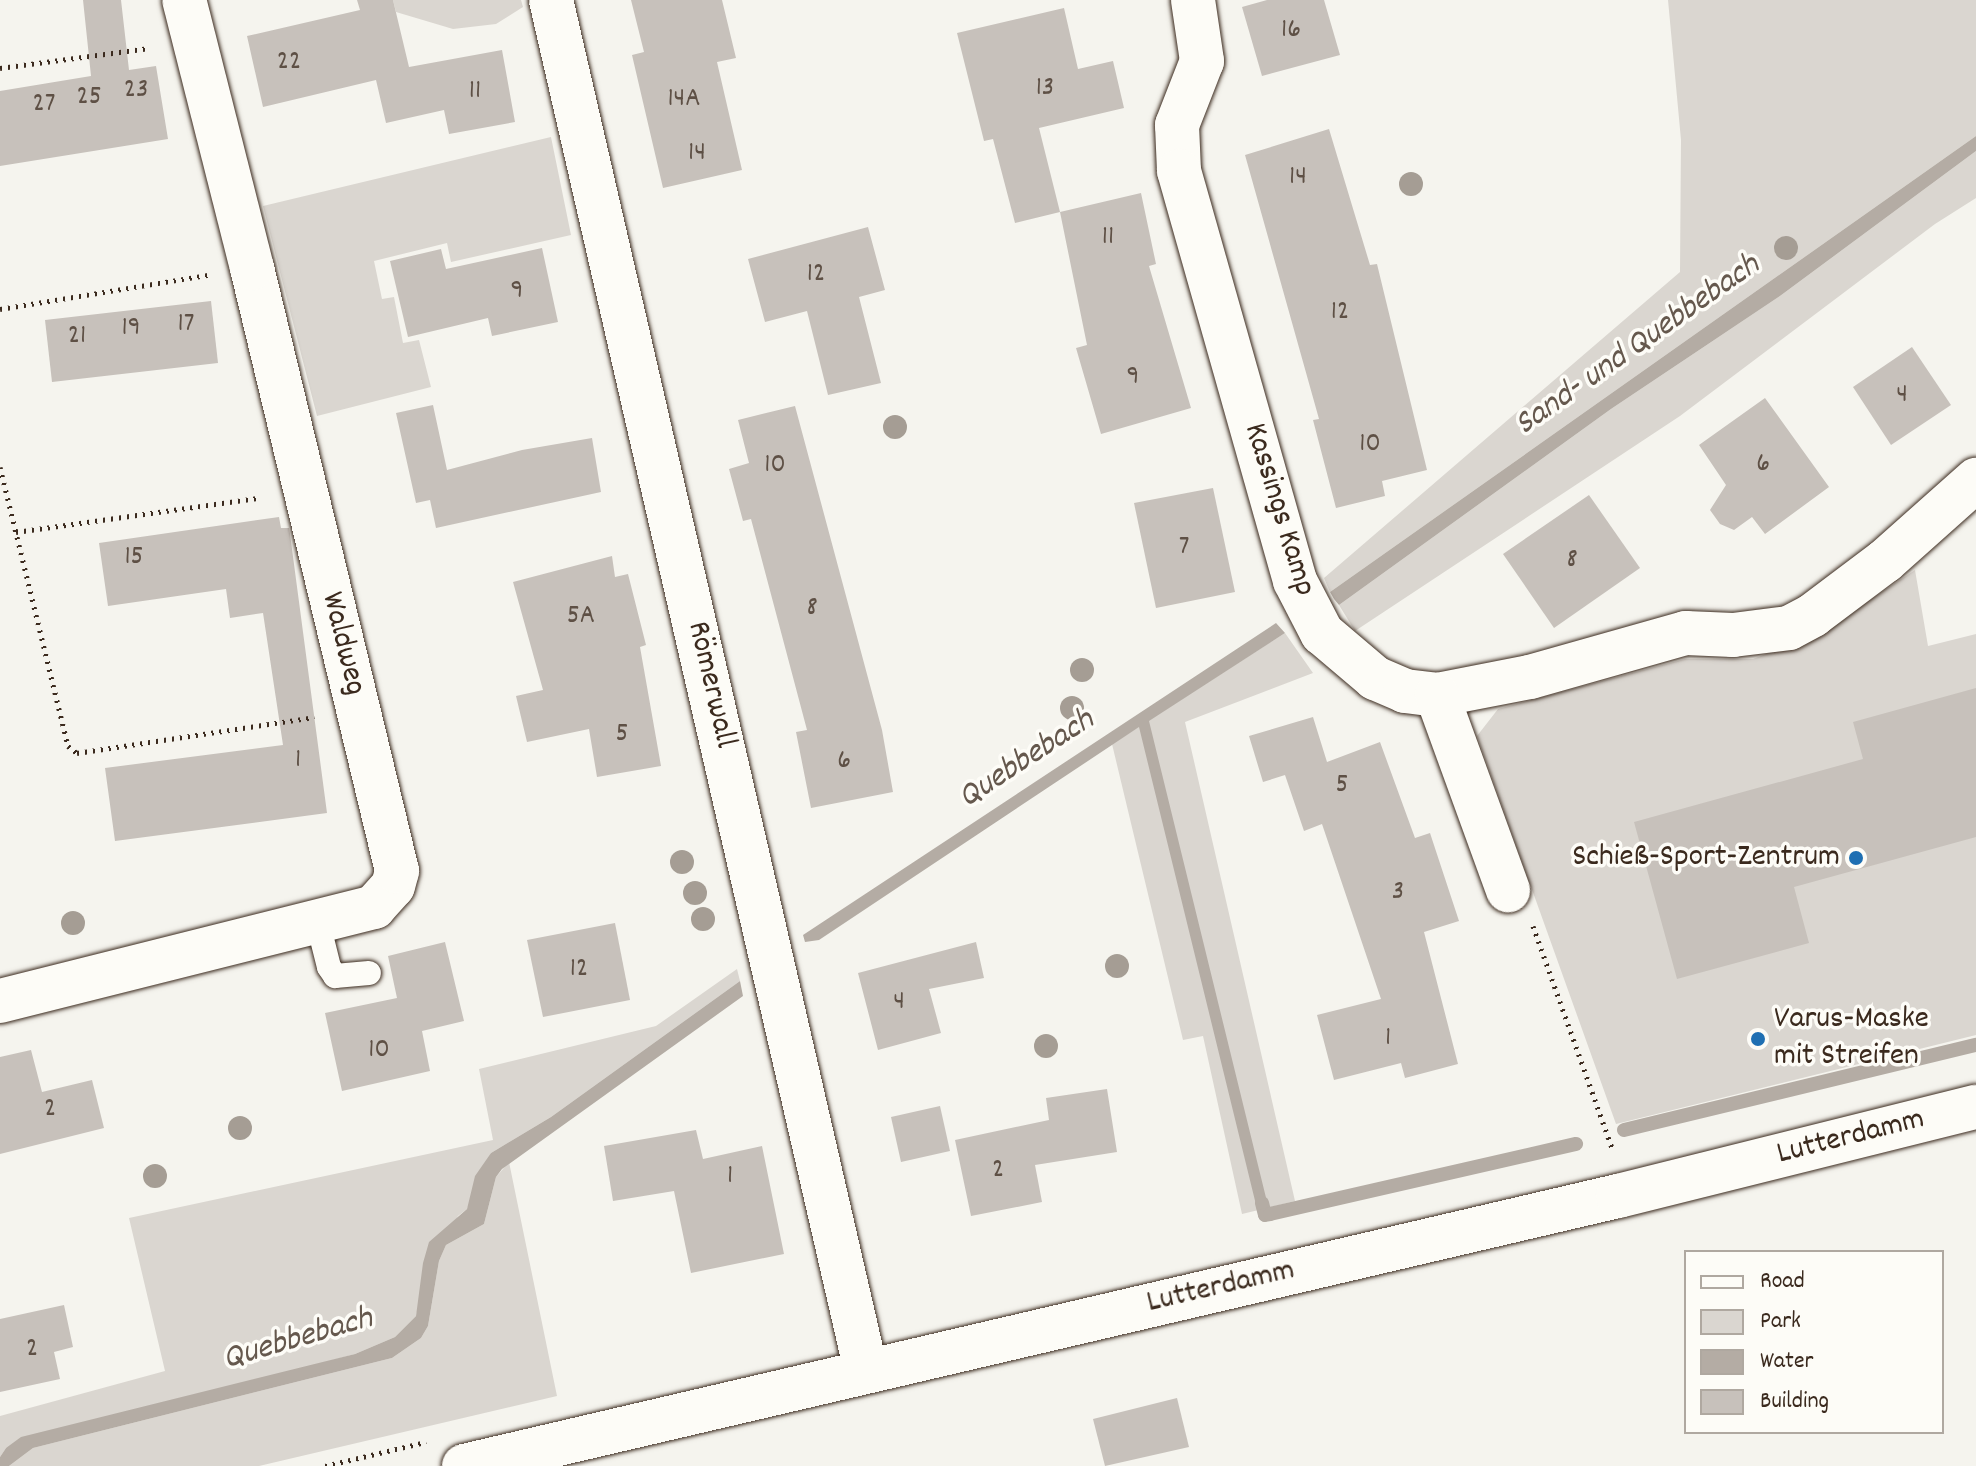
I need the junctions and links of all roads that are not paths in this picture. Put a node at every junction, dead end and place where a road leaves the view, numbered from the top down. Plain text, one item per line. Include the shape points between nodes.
1 (184, 0) edge
2 (551, 0) edge
3 (1193, 0) edge
4 (1976, 480) edge
5 (1437, 695) junction
6 (1508, 890) road end
7 (318, 923) junction
8 (369, 973) dead end
9 (0, 1001) edge
10 (1976, 1107) edge
11 (866, 1371) junction
12 (464, 1466) edge

1 - 7 street, Waldweg via 397,871 393,886 374,907
2 - 11 street, Römerwall
3 - 5 street, Kassings Kamp via 1202,61 1177,125 1179,171 1295,581 1322,633 1343,653 1375,678 1405,691
4 - 5 street, Kassings Kamp via 1885,561 1789,628 1733,635 1686,633 1530,677
5 - 6 street
7 - 8 lane via 335,976
7 - 9 street, Waldweg
10 - 11 street, Lutterdamm
11 - 12 street, Lutterdamm

